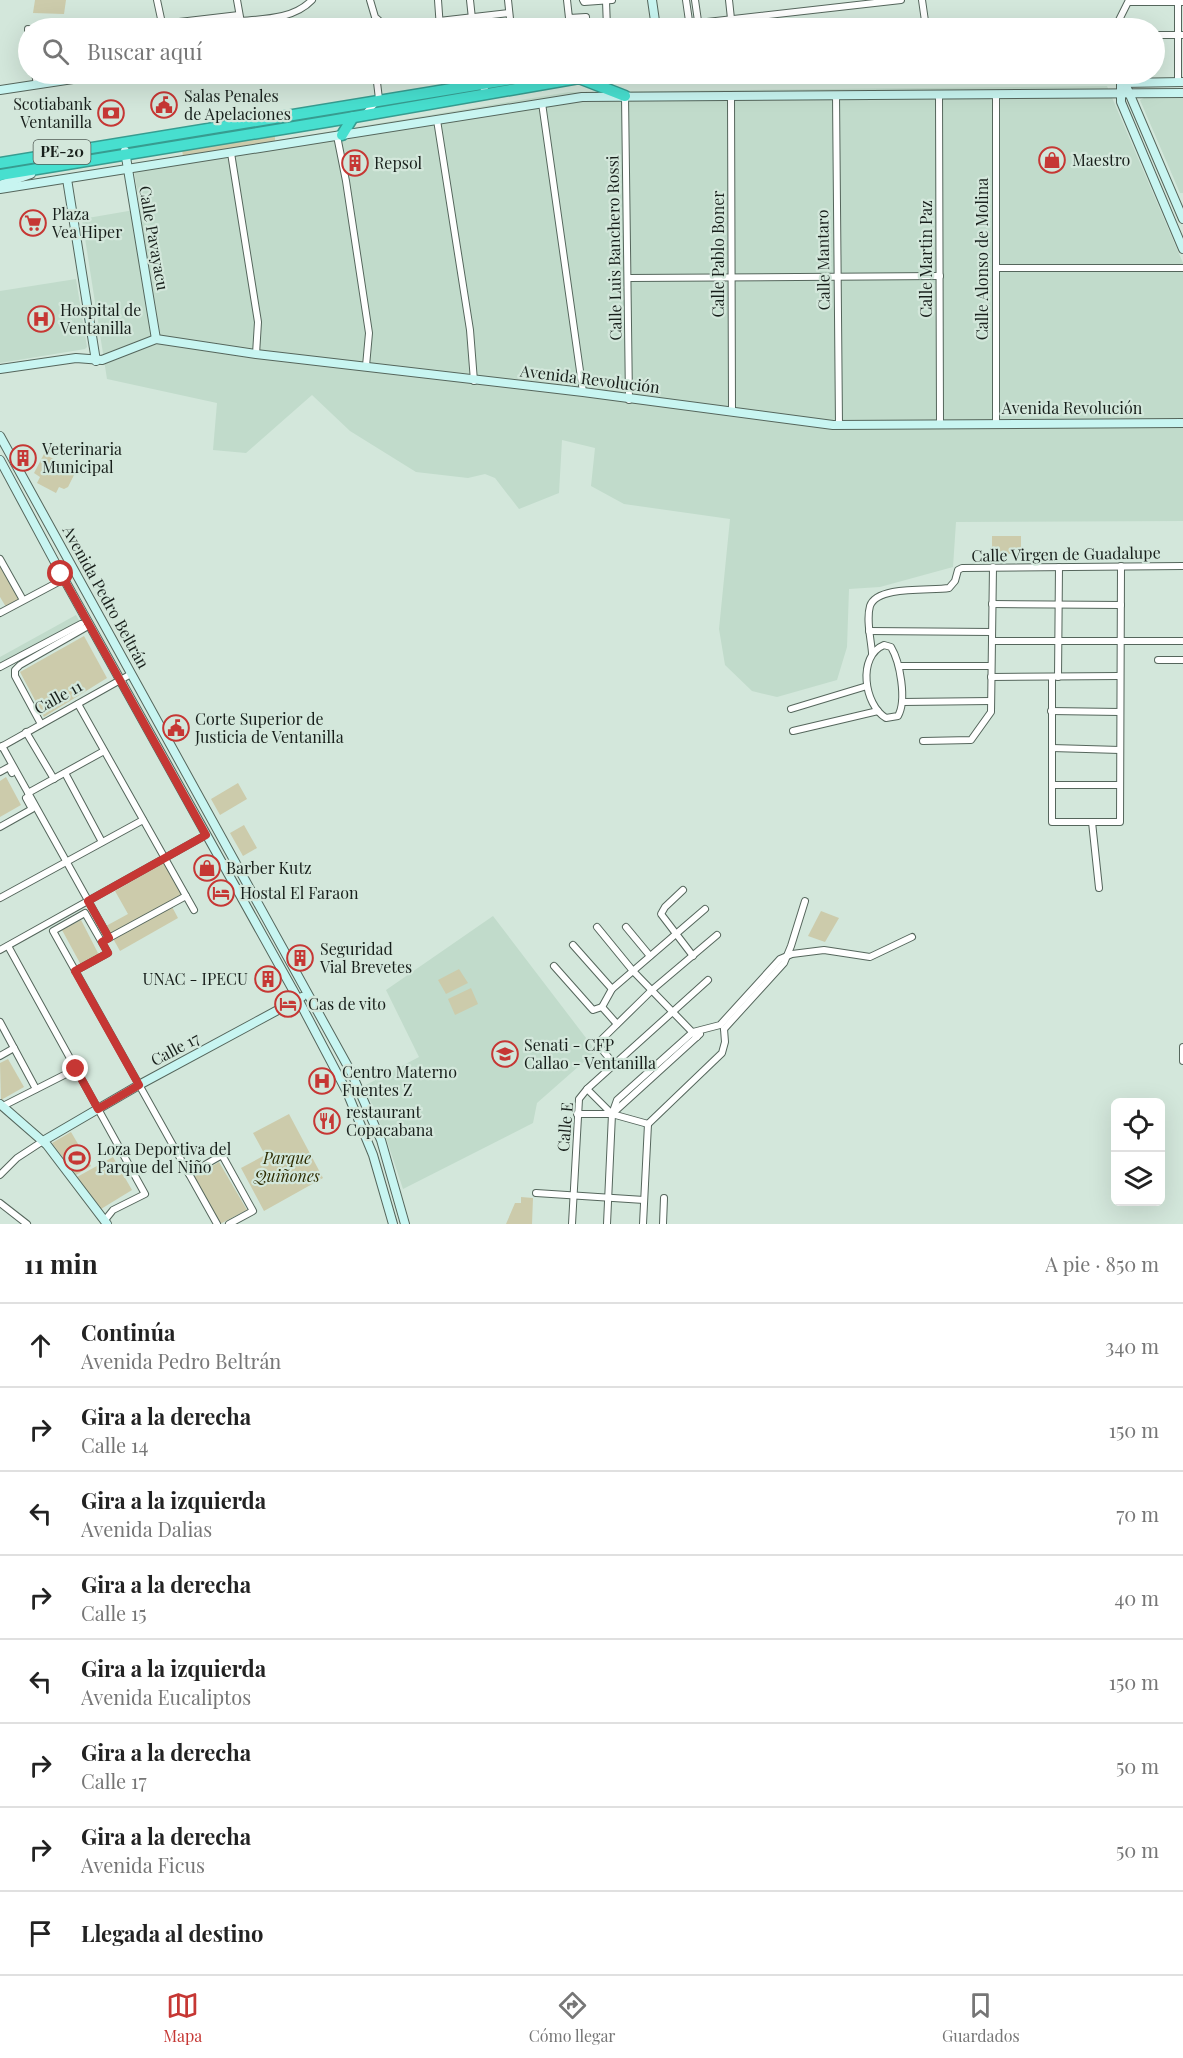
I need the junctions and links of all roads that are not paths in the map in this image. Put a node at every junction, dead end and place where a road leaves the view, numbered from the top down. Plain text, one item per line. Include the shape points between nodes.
1 (157, 0) edge
2 (237, 0) edge
3 (243, 0) edge
4 (312, 0) edge
5 (370, 0) edge
6 (438, 0) edge
7 (470, 0) edge
8 (508, 0) edge
9 (567, 0) edge
10 (583, 0) edge
11 (609, 0) edge
12 (652, 0) edge
13 (686, 0) edge
14 (695, 0) edge
15 (729, 0) edge
16 (901, 0) edge
17 (922, 0) edge
18 (1180, 1) edge
19 (867, 2) edge
20 (837, 4) edge
21 (509, 13) junction
22 (472, 16) junction
23 (161, 18) edge
24 (240, 18) edge
25 (261, 18) edge
26 (376, 18) edge
27 (439, 18) edge
28 (459, 18) edge
29 (510, 18) edge
30 (569, 18) edge
31 (569, 18) edge
32 (586, 18) edge
33 (608, 18) edge
34 (654, 18) edge
35 (689, 18) edge
36 (697, 18) edge
37 (731, 18) edge
38 (738, 18) edge
39 (925, 18) edge
40 (1119, 18) edge
41 (1165, 35) edge
42 (1181, 35) edge
43 (1165, 81) edge
44 (1181, 82) edge
45 (37, 84) edge
46 (377, 84) edge
47 (458, 84) edge
48 (478, 84) edge
49 (500, 84) edge
50 (508, 84) edge
51 (516, 84) edge
52 (594, 84) edge
53 (1123, 84) edge
54 (505, 85) junction
55 (0, 90) edge
56 (1183, 93) edge
57 (939, 94) junction
58 (996, 94) junction
59 (1125, 94) junction
60 (480, 95) junction
61 (731, 95) junction
62 (836, 95) junction
63 (625, 96) junction
64 (379, 99) junction
65 (542, 103) junction
66 (359, 116) junction
67 (437, 120) junction
68 (339, 135) junction
69 (123, 142) junction
70 (231, 153) junction
71 (125, 154) junction
72 (0, 162) edge
73 (48, 167) junction
74 (128, 169) junction
75 (0, 174) edge
76 (67, 179) junction
77 (0, 187) edge
78 (1173, 196) junction
79 (1183, 196) edge
80 (1183, 219) edge
81 (1183, 249) edge
82 (996, 268) junction
83 (1183, 268) edge
84 (837, 276) junction
85 (940, 276) junction
86 (732, 277) junction
87 (628, 278) junction
88 (156, 339) junction
89 (256, 354) junction
90 (96, 361) junction
91 (366, 366) junction
92 (0, 369) edge
93 (474, 381) junction
94 (583, 392) junction
95 (629, 400) junction
96 (732, 412) junction
97 (996, 423) junction
98 (1183, 423) edge
99 (940, 424) junction
100 (839, 425) junction
101 (1, 439) edge
102 (0, 460) edge
103 (0, 559) edge
104 (1121, 566) junction
105 (1183, 566) edge
106 (993, 567) junction
107 (1059, 567) junction
108 (64, 579) junction
109 (23, 600) junction
110 (993, 604) junction
111 (1059, 604) junction
112 (1121, 605) junction
113 (0, 613) edge
114 (81, 624) dead end
115 (90, 626) junction
116 (870, 631) junction
117 (992, 632) junction
118 (992, 641) junction
119 (1059, 641) junction
120 (1120, 641) junction
121 (1183, 641) edge
122 (872, 653) junction
123 (1158, 660) dead end
124 (1183, 660) edge
125 (899, 666) junction
126 (991, 666) junction
127 (0, 668) edge
128 (131, 674) junction
129 (1120, 676) junction
130 (991, 677) junction
131 (1055, 677) junction
132 (120, 680) junction
133 (867, 686) junction
134 (991, 701) junction
135 (903, 702) junction
136 (78, 704) junction
137 (791, 709) dead end
138 (878, 711) junction
139 (1051, 711) junction
140 (1120, 712) junction
141 (41, 724) junction
142 (793, 730) dead end
143 (26, 732) junction
144 (923, 741) dead end
145 (1, 747) edge
146 (1052, 748) junction
147 (1120, 750) junction
148 (104, 751) junction
149 (181, 763) junction
150 (170, 769) junction
151 (0, 772) edge
152 (65, 773) junction
153 (54, 779) junction
154 (1052, 785) junction
155 (1120, 785) junction
156 (28, 793) junction
157 (143, 820) junction
158 (1092, 822) junction
159 (0, 827) edge
160 (206, 835) junction
161 (102, 842) junction
162 (165, 858) junction
163 (66, 861) junction
164 (1099, 888) dead end
165 (683, 890) dead end
166 (186, 896) junction
167 (0, 898) edge
168 (88, 901) junction
169 (805, 901) dead end
170 (705, 909) dead end
171 (194, 910) dead end
172 (597, 927) dead end
173 (626, 927) dead end
174 (676, 934) junction
175 (717, 935) dead end
176 (912, 937) dead end
177 (109, 938) junction
178 (102, 942) junction
179 (573, 945) dead end
180 (8, 946) junction
181 (0, 950) edge
182 (650, 956) junction
183 (693, 956) junction
184 (787, 956) junction
185 (554, 966) dead end
186 (75, 971) junction
187 (633, 971) junction
188 (708, 980) dead end
189 (612, 989) junction
190 (652, 990) junction
191 (308, 994) junction
192 (298, 999) junction
193 (602, 1007) junction
194 (673, 1010) junction
195 (0, 1022) edge
196 (617, 1024) junction
197 (722, 1027) junction
198 (695, 1034) junction
199 (1183, 1047) edge
200 (14, 1048) junction
201 (0, 1056) edge
202 (1183, 1061) edge
203 (614, 1064) junction
204 (76, 1069) junction
205 (139, 1085) junction
206 (36, 1089) junction
207 (587, 1089) junction
208 (1, 1105) edge
209 (98, 1109) junction
210 (577, 1114) junction
211 (612, 1114) junction
212 (648, 1124) junction
213 (43, 1141) junction
214 (1, 1172) edge
215 (189, 1174) junction
216 (536, 1193) dead end
217 (573, 1196) junction
218 (608, 1198) junction
219 (664, 1198) dead end
220 (644, 1200) junction
221 (0, 1203) edge
222 (104, 1223) edge
223 (27, 1224) edge
224 (217, 1224) edge
225 (229, 1224) edge
226 (393, 1224) edge
227 (405, 1224) edge
228 (572, 1224) edge
229 (607, 1224) edge
230 (643, 1224) edge
231 (663, 1224) edge

1 - 23 street
2 - 3 street
2 - 24 street
4 - 25 street via 288,14
5 - 26 street
6 - 27 street
7 - 22 street
8 - 21 street
9 - 30 street
10 - 11 street
11 - 33 street
12 - 34 street
13 - 35 street
14 - 36 street
15 - 37 street
16 - 19 street
17 - 39 street
18 - 40 street via 1128,2
18 - 42 street
19 - 20 street
20 - 38 street
21 - 22 street
21 - 29 street
22 - 28 street
31 - 32 street
41 - 42 street
42 - 44 street
43 - 44 street
45 - 55 street
46 - 64 street
47 - 64 highway, PE-20
48 - 60 highway
49 - 54 highway, PE-20
50 - 54 highway, PE-20
51 - 54 highway, PE-20
52 - 63 highway, PE-20
53 - 59 street
54 - 60 highway, PE-20
56 - 59 street
57 - 58 street
57 - 62 street
57 - 85 street, Calle Martin Paz
58 - 59 street
58 - 82 street, Calle Alonso de Molina
59 - 78 street
59 - 81 street via 1123,111
60 - 66 highway, PE-20
61 - 62 street
61 - 63 street
61 - 86 street, Calle Pablo Boner
62 - 84 street, Calle Mantaro
63 - 65 street
63 - 87 street, Calle Luis Banchero Rossi
64 - 66 street
64 - 69 highway, PE-20
65 - 67 street
65 - 94 street
66 - 68 highway
66 - 71 highway, PE-20
67 - 68 street
67 - 93 street via 470,330
68 - 70 street
68 - 91 street via 369,333
69 - 71 street, Calle Pavayacu
69 - 72 highway, PE-20
70 - 74 street
70 - 89 street via 258,322
71 - 73 highway, PE-20
71 - 74 street, Calle Pavayacu
73 - 75 highway, PE-20
73 - 77 street
74 - 76 street
74 - 88 street, Calle Pavayacu
76 - 77 street
76 - 90 street
78 - 79 street
78 - 80 street
82 - 83 street
82 - 97 street, Calle Alonso de Molina
84 - 85 street
84 - 86 street
84 - 100 street, Calle Mantaro
85 - 99 street, Calle Martin Paz
86 - 87 street
86 - 96 street, Calle Pablo Boner
87 - 95 street, Calle Luis Banchero Rossi
88 - 89 street, Avenida Revolución
88 - 90 street, Avenida Revolución
89 - 91 street, Avenida Revolución
90 - 92 street, Avenida Revolución via 76,358
91 - 93 street, Avenida Revolución
93 - 94 street, Avenida Revolución
94 - 95 street, Avenida Revolución
95 - 96 street, Avenida Revolución
96 - 100 street, Avenida Revolución
97 - 98 street, Avenida Revolución
97 - 99 street, Avenida Revolución
99 - 100 street, Avenida Revolución
101 - 128 street, Avenida Pedro Beltrán
102 - 108 street, Avenida Pedro Beltrán
103 - 109 street
104 - 105 street, Calle Virgen de Guadalupe
104 - 107 street, Calle Virgen de Guadalupe
104 - 112 street
106 - 107 street, Calle Virgen de Guadalupe
106 - 110 street
106 - 116 street, Calle Virgen de Guadalupe via 958,570 956,581 947,588 880,596 870,605
107 - 111 street
108 - 109 street
108 - 115 street, Avenida Pedro Beltrán
109 - 113 street
110 - 111 street
110 - 117 street
111 - 112 street
111 - 119 street
112 - 120 street
114 - 127 street
115 - 132 street, Avenida Pedro Beltrán
115 - 141 street via 15,670
116 - 117 street
116 - 122 street, Calle Virgen de Guadalupe
117 - 118 street
118 - 119 street
118 - 126 street
119 - 120 street
119 - 131 street
120 - 121 street
120 - 129 street
122 - 125 street via 884,645 891,647
122 - 133 street, Calle Virgen de Guadalupe
123 - 124 street
125 - 126 street
125 - 135 street
126 - 130 street
128 - 132 street, Calle 11
128 - 149 street, Avenida Pedro Beltrán
129 - 131 street
129 - 140 street
130 - 131 street
130 - 134 street
131 - 139 street
132 - 136 street, Calle 11
132 - 150 street, Avenida Pedro Beltrán
133 - 137 street
133 - 138 street
134 - 135 street
134 - 144 street via 991,713 971,740
135 - 138 street via 898,716 886,718
136 - 141 street, Calle 11
136 - 148 street
138 - 142 street
139 - 140 street
139 - 146 street
140 - 147 street
141 - 143 street, Calle 11
143 - 145 street, Calle 11
143 - 153 street
145 - 156 street
146 - 147 street
146 - 154 street
147 - 155 street
148 - 152 street
148 - 157 street
149 - 150 street
149 - 191 street, Avenida Pedro Beltrán
150 - 160 street, Avenida Pedro Beltrán
151 - 159 street via 9,767 32,809
152 - 153 street
152 - 161 street
153 - 156 street
154 - 155 street
154 - 158 street via 1052,822
155 - 158 street via 1120,822
156 - 163 street
157 - 161 street
157 - 162 street
158 - 164 street
160 - 162 street
160 - 192 street, Avenida Pedro Beltrán
161 - 163 street
162 - 166 street
162 - 168 street
163 - 167 street
163 - 168 street
165 - 174 street via 662,910 663,919
166 - 171 street
166 - 177 street
168 - 177 street
168 - 180 street
169 - 184 street
170 - 174 street
172 - 187 street
173 - 182 street
174 - 182 street
174 - 183 street
175 - 183 street
176 - 184 street via 870,957 824,950
177 - 178 street
178 - 186 street via 108,953
178 - 186 street via 85,914 53,931
179 - 189 street
180 - 181 street
180 - 204 street
182 - 187 street
183 - 190 street
184 - 197 street
184 - 197 street via 780,959
185 - 193 street via 593,1010
186 - 205 street
187 - 189 street
187 - 190 street
188 - 194 street, Calle E
189 - 193 street
190 - 194 street
190 - 196 street
191 - 192 street, Calle 17
191 - 227 street, Avenida Pedro Beltrán via 377,1128
192 - 205 street, Calle 17
192 - 226 street, Avenida Pedro Beltrán via 356,1111
193 - 196 street
194 - 198 street
194 - 203 street, Calle E
195 - 200 street
196 - 203 street via 599,1046
197 - 198 street
197 - 212 street via 722,1053
198 - 211 street via 617,1100
199 - 202 street
200 - 201 street
200 - 206 street
203 - 207 street, Calle E
204 - 206 street
204 - 209 street
205 - 209 street, Calle 17
205 - 215 street
206 - 208 street
207 - 210 street, Calle E via 579,1099
207 - 211 street
208 - 213 street
209 - 213 street, Calle 17
209 - 222 street via 145,1194 113,1210
210 - 211 street
210 - 217 street, Calle E
211 - 212 street
211 - 218 street
212 - 220 street
213 - 214 street, Calle 17
213 - 222 street
215 - 224 street
215 - 225 street via 222,1155 253,1211
216 - 217 street
217 - 218 street
217 - 228 street, Calle E
218 - 220 street
218 - 229 street
219 - 231 street
220 - 230 street
221 - 223 street

